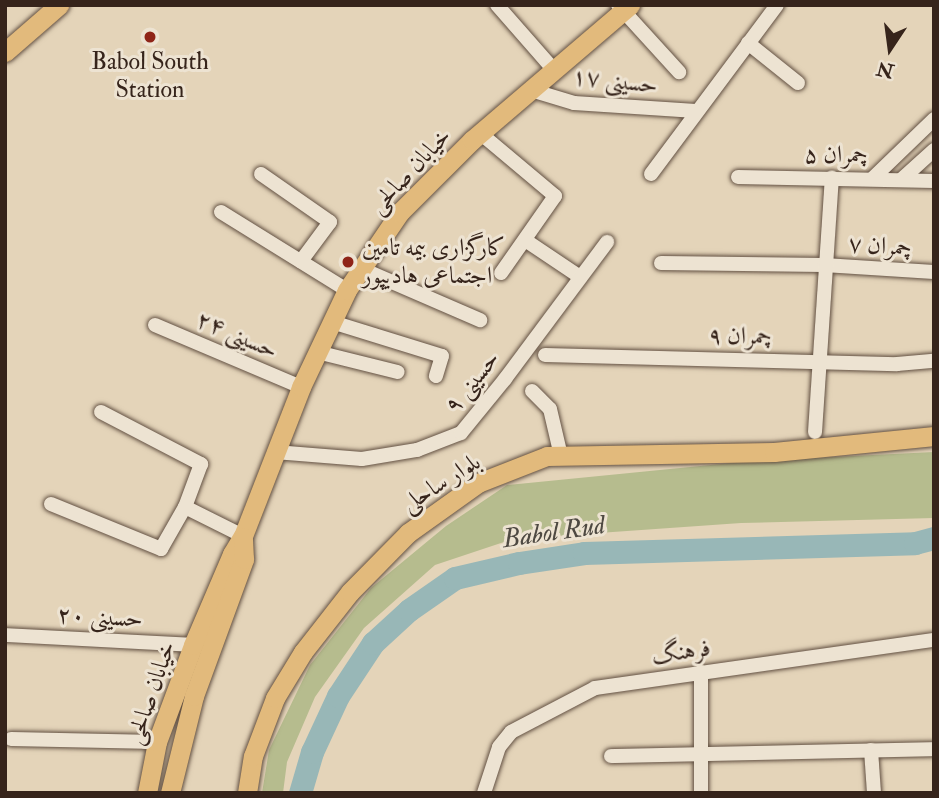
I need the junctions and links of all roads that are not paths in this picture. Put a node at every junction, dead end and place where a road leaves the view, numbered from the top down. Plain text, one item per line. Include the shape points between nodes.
1 (59, 5) edge
2 (496, 5) edge
3 (624, 7) edge
4 (769, 8) edge
5 (748, 43) junction
6 (5, 52) edge
7 (554, 70) junction
8 (679, 72) dead end
9 (798, 83) dead end
10 (531, 90) junction
11 (696, 111) junction
12 (934, 119) edge
13 (480, 133) junction
14 (934, 150) edge
15 (261, 174) dead end
16 (651, 174) dead end
17 (738, 177) dead end
18 (832, 178) junction
19 (873, 178) junction
20 (902, 179) junction
21 (934, 181) edge
22 (221, 212) dead end
23 (525, 240) junction
24 (607, 242) dead end
25 (301, 261) junction
26 (661, 263) dead end
27 (824, 265) junction
28 (362, 269) junction
29 (934, 272) edge
30 (502, 273) dead end
31 (580, 277) junction
32 (347, 290) junction
33 (480, 320) dead end
34 (332, 322) junction
35 (155, 325) dead end
36 (317, 352) junction
37 (545, 355) dead end
38 (820, 361) junction
39 (934, 361) edge
40 (398, 372) dead end
41 (436, 376) dead end
42 (301, 387) junction
43 (532, 391) dead end
44 (102, 412) dead end
45 (815, 432) dead end
46 (934, 436) edge
47 (275, 452) junction
48 (561, 456) junction
49 (51, 505) dead end
50 (185, 507) junction
51 (243, 536) junction
52 (5, 635) edge
53 (934, 640) edge
54 (192, 645) junction
55 (701, 672) junction
56 (11, 739) dead end
57 (156, 742) junction
58 (934, 749) edge
59 (871, 750) junction
60 (701, 754) junction
61 (611, 756) dead end
62 (147, 793) edge
63 (170, 793) edge
64 (247, 793) edge
65 (484, 793) edge
66 (701, 793) edge
67 (874, 793) edge

1 - 6 main road
2 - 7 street
3 - 7 main road, خيابان صالحی
3 - 8 street
4 - 5 street
5 - 9 street
5 - 11 street
7 - 10 main road, خيابان صالحی
10 - 11 street, حسینی ۱۷ via 574,103
10 - 13 main road, خيابان صالحی
11 - 16 street
12 - 19 street
13 - 23 street via 555,196
13 - 28 main road, خيابان صالحی via 400,212
14 - 20 street
15 - 25 street via 330,222
17 - 18 street, چمران ۵
18 - 19 street, چمران ۵
18 - 27 street
19 - 20 street, چمران ۵
20 - 21 street, چمران ۵
22 - 25 street
23 - 30 street
23 - 31 street
24 - 31 street, حسینی ٩
25 - 32 street
26 - 27 street, چمران ۷
27 - 29 street, چمران ۷
27 - 38 street
28 - 32 main road, خيابان صالحی
28 - 33 street
31 - 47 street, حسینی ٩ via 461,433 417,450 362,459
32 - 34 main road, خيابان صالحی
34 - 36 main road, خيابان صالحی
34 - 41 street via 442,356
35 - 42 street, حسینی ۲۴
36 - 40 street
36 - 42 main road, خيابان صالحی
37 - 38 street, چمران ۹
38 - 39 street, چمران ۹
38 - 45 street
42 - 47 main road, خيابان صالحی
43 - 48 street via 550,410
44 - 50 street via 201,464
46 - 48 main road, بلوار ساحلی via 774,452
47 - 51 main road, خيابان صالحی
48 - 64 main road, بلوار ساحلی via 547,456 478,483 408,533 350,592 303,652 275,698 253,756
49 - 50 street via 161,549
50 - 51 street
51 - 54 main road, خيابان صالحی
51 - 63 main road, خيابان صالحی via 244,559 194,696
52 - 54 street, حسینی ٢٠
53 - 55 street, فرهنگ
54 - 57 main road, خيابان صالحی
55 - 60 street
55 - 65 street, فرهنگ via 595,688 519,726 502,742
56 - 57 street
57 - 62 main road, خيابان صالحی
58 - 59 street
59 - 60 street
59 - 67 street
60 - 61 street
60 - 66 street

